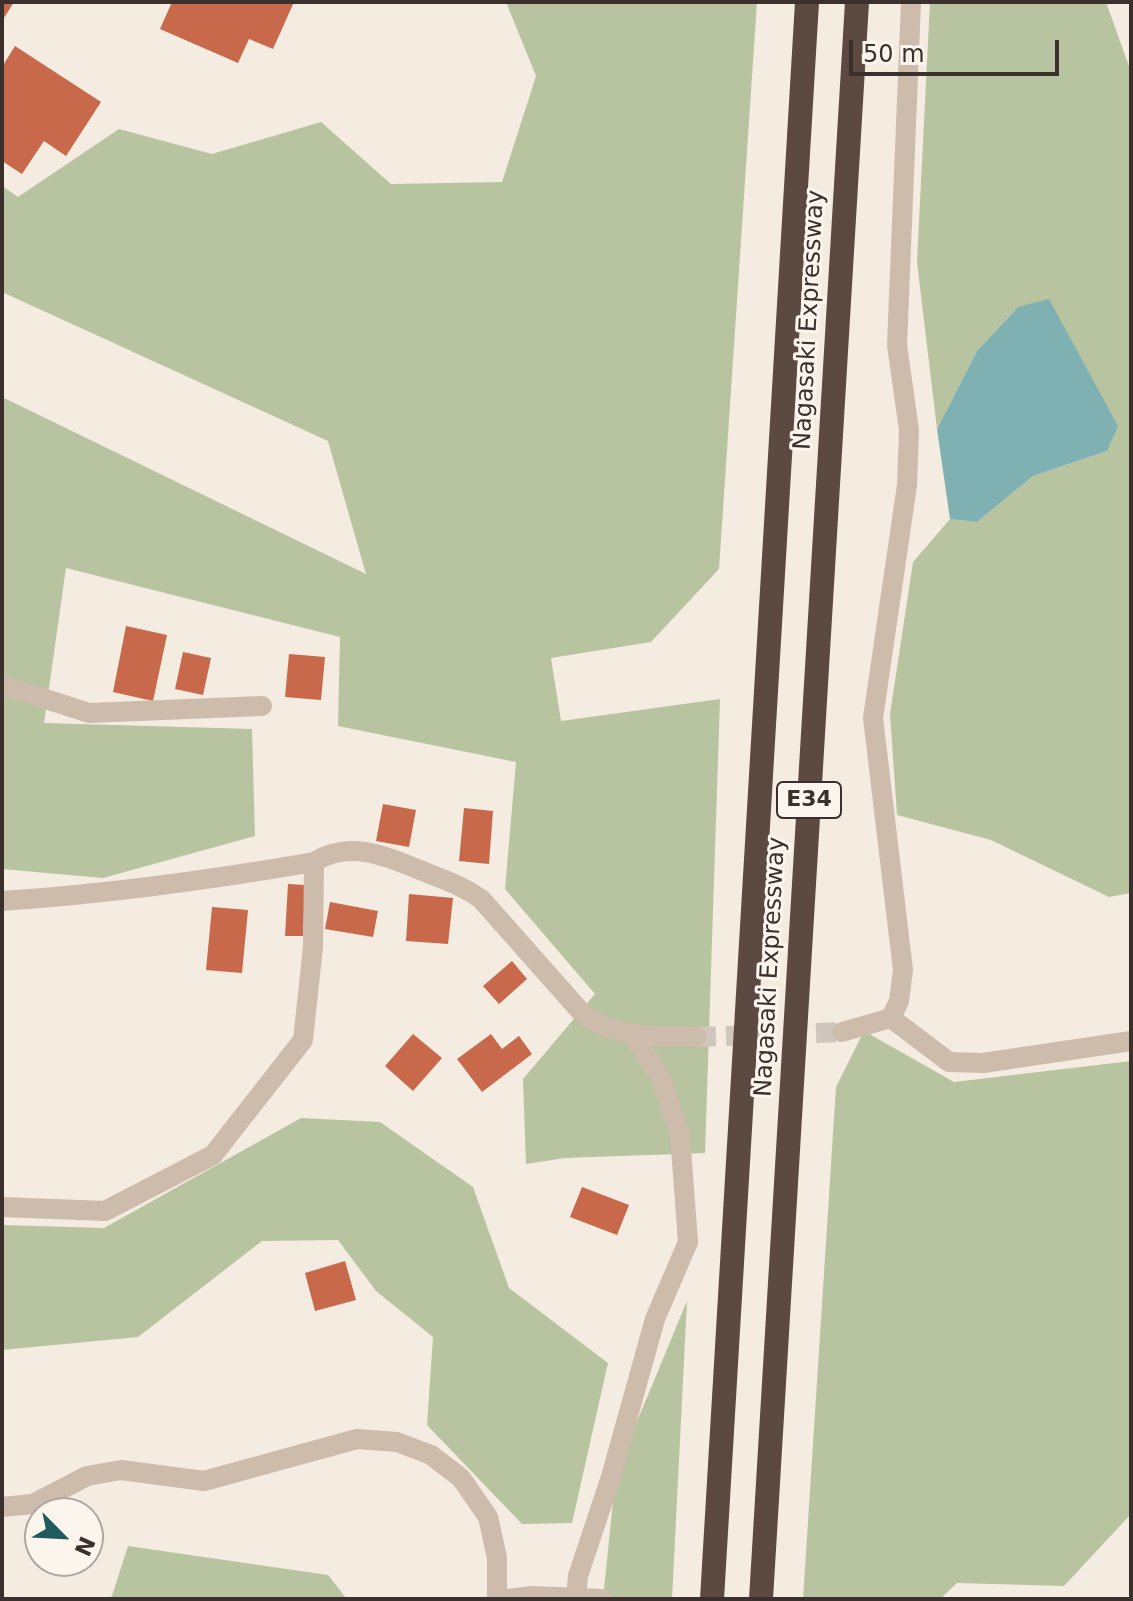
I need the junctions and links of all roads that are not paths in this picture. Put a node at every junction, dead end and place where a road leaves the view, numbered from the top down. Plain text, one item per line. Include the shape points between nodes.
1 (807, 2) edge
2 (857, 2) edge
3 (911, 2) edge
4 (2, 685) edge
5 (262, 706) dead end
6 (314, 862) junction
7 (2, 901) edge
8 (891, 1018) junction
9 (842, 1032) tunnel mouth
10 (633, 1036) junction
11 (696, 1037) tunnel mouth
12 (1131, 1041) edge
13 (2, 1207) edge
14 (2, 1507) edge
15 (497, 1599) edge
16 (508, 1599) edge
17 (576, 1599) edge
18 (602, 1599) edge
19 (712, 1599) edge
20 (761, 1599) edge

1 - 19 highway, Nagasaki Expressway / E34
2 - 20 highway, Nagasaki Expressway / E34
3 - 8 street via 897,345 909,430 907,485 873,718 903,970
4 - 5 street via 89,713
6 - 7 street via 93,895
6 - 10 street via 352,850 378,853 464,887 481,899 582,1013
6 - 13 street via 313,947 303,1040 213,1155 105,1211
8 - 9 street
8 - 12 street via 949,1062 983,1063
10 - 11 street
10 - 17 street via 661,1078 680,1135 688,1242 655,1319 578,1576
14 - 15 street via 33,1504 87,1476 121,1470 204,1481 357,1439 397,1442 431,1455 461,1478 488,1517 497,1558
16 - 17 street
17 - 18 street

